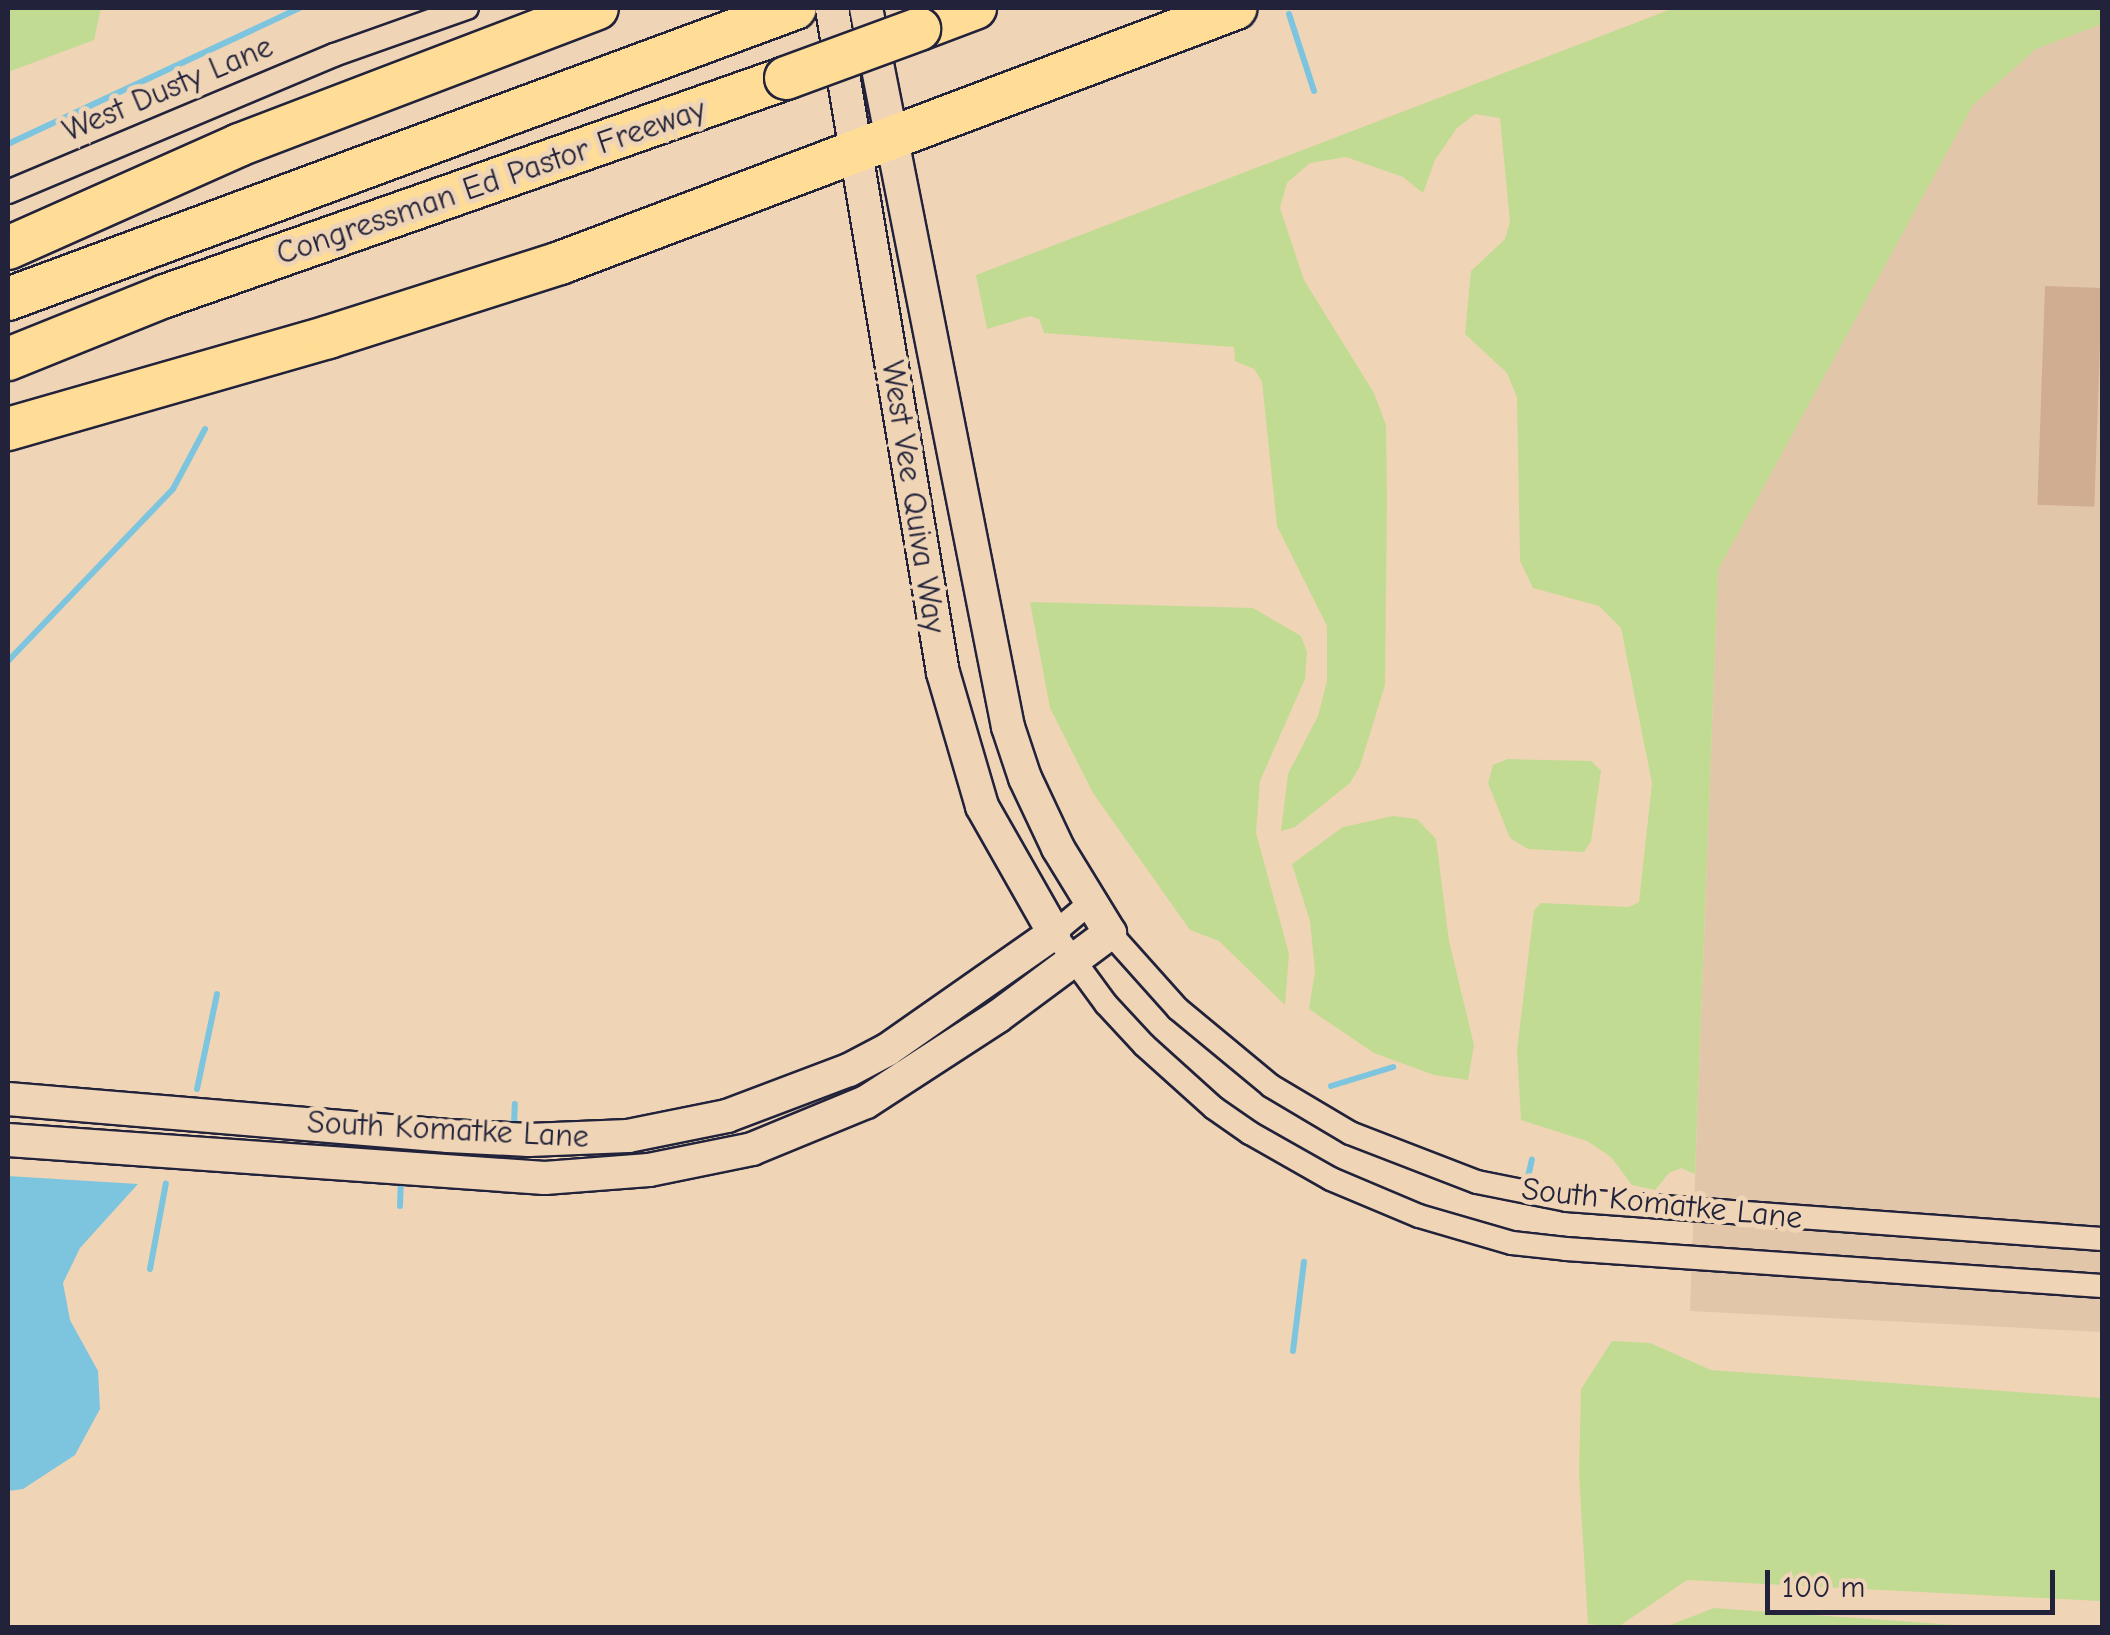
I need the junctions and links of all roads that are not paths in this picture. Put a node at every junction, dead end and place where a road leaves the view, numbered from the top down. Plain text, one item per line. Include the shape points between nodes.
1 (467, 8) edge
2 (596, 8) edge
3 (832, 8) edge
4 (866, 8) edge
5 (975, 8) edge
6 (1236, 8) edge
7 (786, 11) edge
8 (874, 141) junction
9 (8, 192) edge
10 (8, 248) edge
11 (8, 299) edge
12 (8, 359) edge
13 (8, 429) edge
14 (1090, 903) junction
15 (1054, 933) junction
16 (1110, 933) junction
17 (1073, 961) junction
18 (8, 1099) edge
19 (8, 1140) edge
20 (2102, 1239) edge
21 (2102, 1286) edge

1 - 9 street, West Dusty Lane via 300,68
2 - 10 highway via 238,145
3 - 8 street, West Vee Quiva Way
4 - 8 street, West Vee Quiva Way
5 - 12 highway, Congressman Ed Pastor Freeway, bridge via 165,296
6 - 8 highway
7 - 11 highway, Congressman Ed Pastor Freeway
8 - 13 highway via 560,263 328,338
8 - 14 street, West Vee Quiva Way via 1008,727 1041,814
8 - 15 street, West Vee Quiva Way via 943,673 982,806
14 - 15 street, South Komatke Lane
14 - 16 street, South Komatke Lane
15 - 17 street, West Vee Quiva Way
15 - 18 street, South Komatke Lane via 848,1070 728,1116 628,1136 448,1136
16 - 17 street
16 - 20 street, South Komatke Lane via 1178,1010 1270,1086 1350,1133 1477,1182 1567,1200
17 - 19 street, South Komatke Lane via 866,1102 752,1149 648,1170 545,1178
17 - 21 street, South Komatke Lane via 1144,1045 1214,1108 1331,1179 1463,1230 1566,1250

